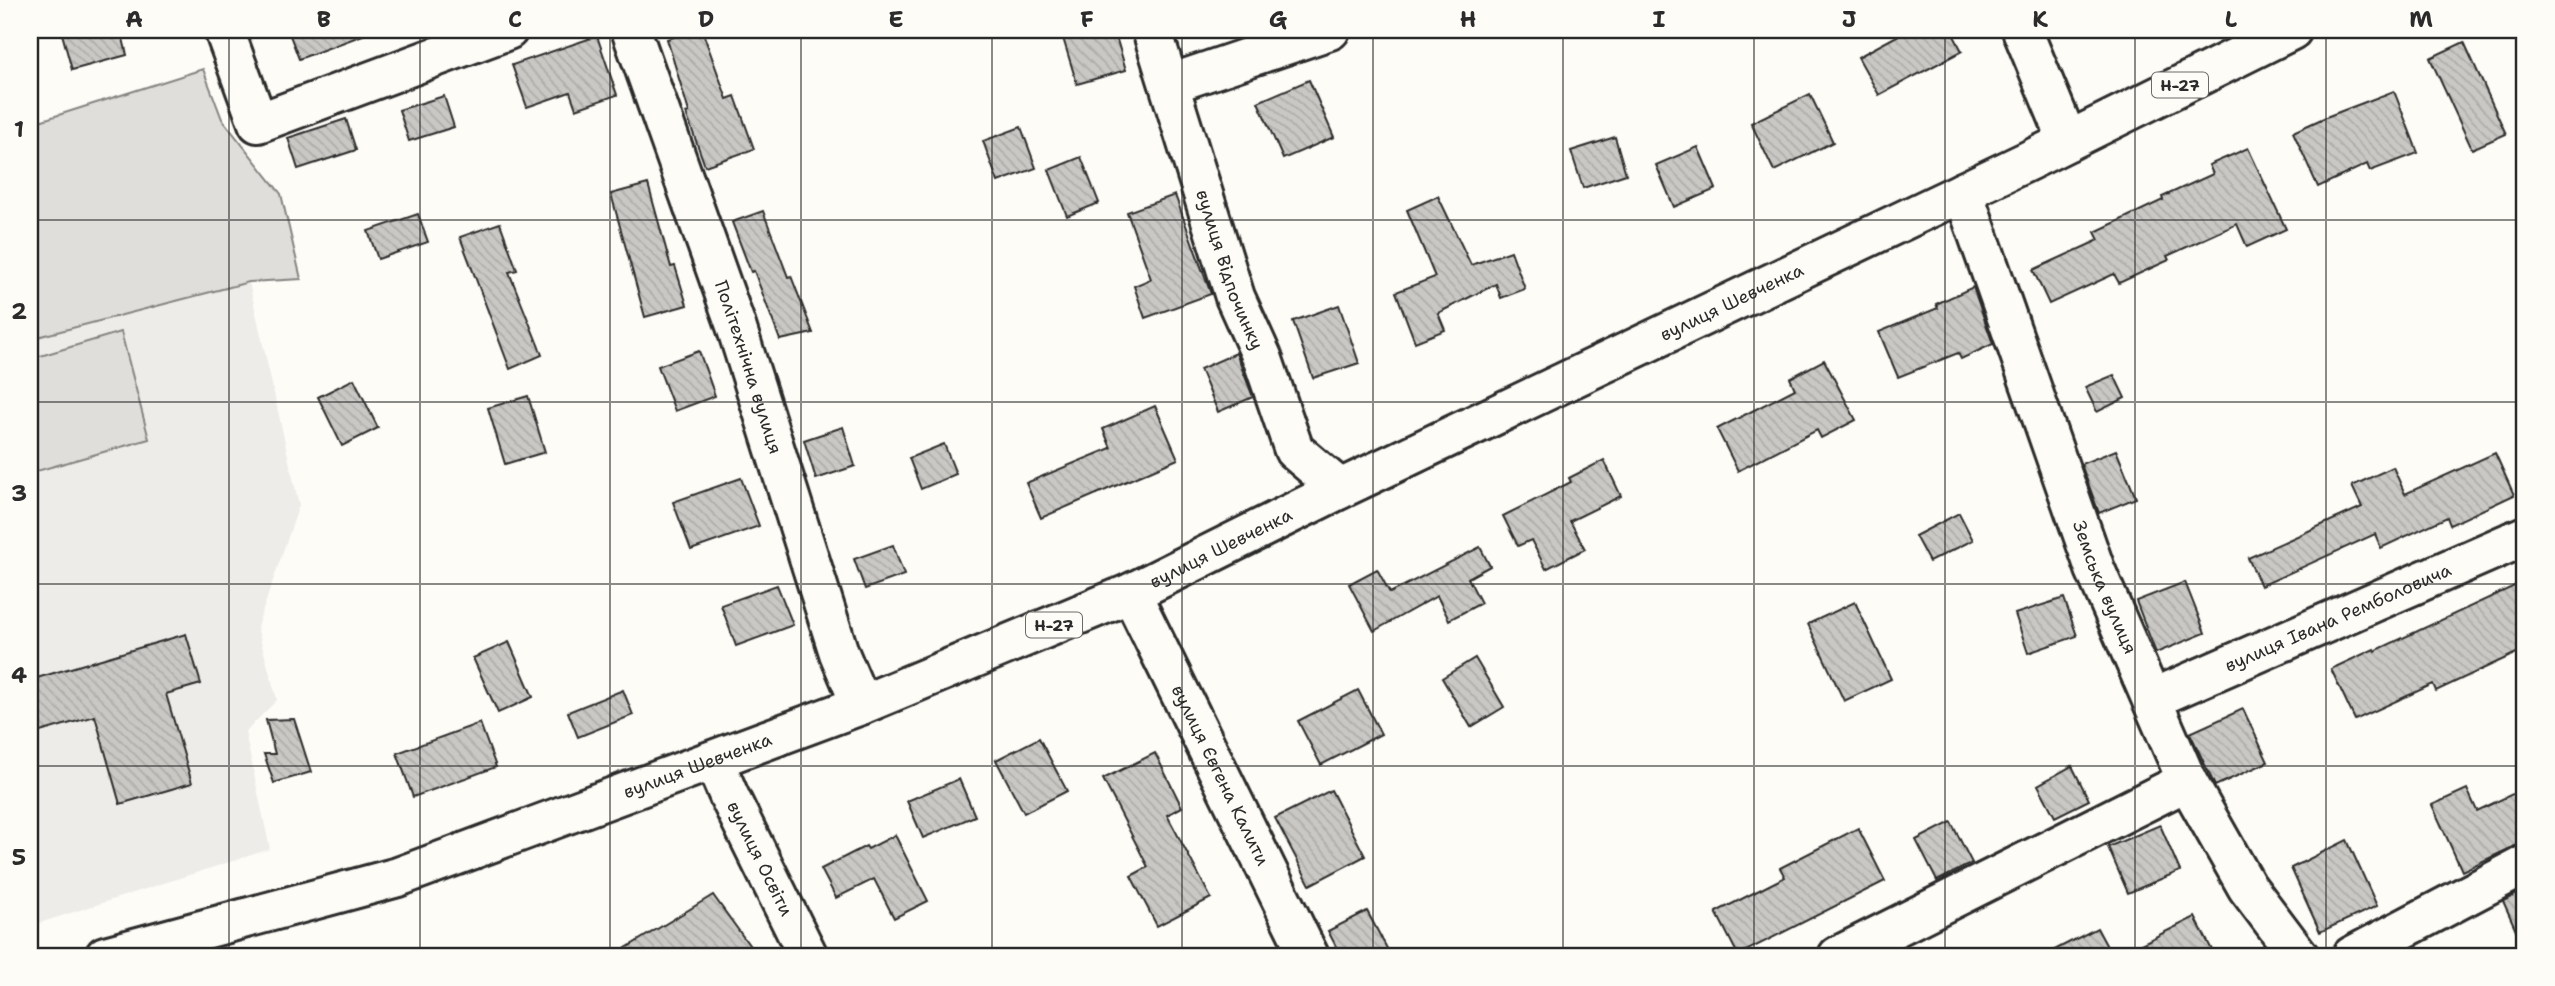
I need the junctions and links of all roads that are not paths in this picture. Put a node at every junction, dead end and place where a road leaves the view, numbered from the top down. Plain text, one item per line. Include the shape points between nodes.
1 (224, 30) edge
2 (508, 30) edge
3 (631, 30) edge
4 (1152, 30) edge
5 (1330, 30) edge
6 (2022, 30) edge
7 (2292, 30) edge
8 (1170, 84) junction
9 (2068, 141) junction
10 (1963, 192) junction
11 (1340, 489) junction
12 (2525, 536) edge
13 (1131, 593) junction
14 (2152, 699) junction
15 (861, 705) junction
16 (714, 761) junction
17 (2187, 780) junction
18 (2525, 864) edge
19 (105, 956) edge
20 (808, 956) edge
21 (1310, 956) edge
22 (1838, 956) edge
23 (2299, 956) edge
24 (2351, 956) edge

1 - 2 street via 258,123
3 - 15 street, Політехнічна вулиця via 736,326 839,653
4 - 8 street, вулиця Відпочинку
5 - 8 street
6 - 9 street
7 - 9 street, вулиця Шевченка / Н-27
8 - 11 street, вулиця Відпочинку via 1235,297 1262,357 1294,450
9 - 10 street, вулиця Шевченка / Н-27
10 - 11 street, вулиця Шевченка / Н-27
10 - 14 street, Земська вулиця via 2095,569
11 - 13 street, вулиця Шевченка / Н-27
12 - 14 street, вулиця Івана Ремболовича
13 - 15 street, вулиця Шевченка / Н-27
13 - 21 street, вулиця Євгена Калити
14 - 17 street, Земська вулиця
15 - 16 street, вулиця Шевченка / Н-27
16 - 19 street, вулиця Шевченка / Н-27 via 398,877
16 - 20 street, вулиця Освіти
17 - 22 street
17 - 23 street, Земська вулиця via 2247,887
18 - 24 street

